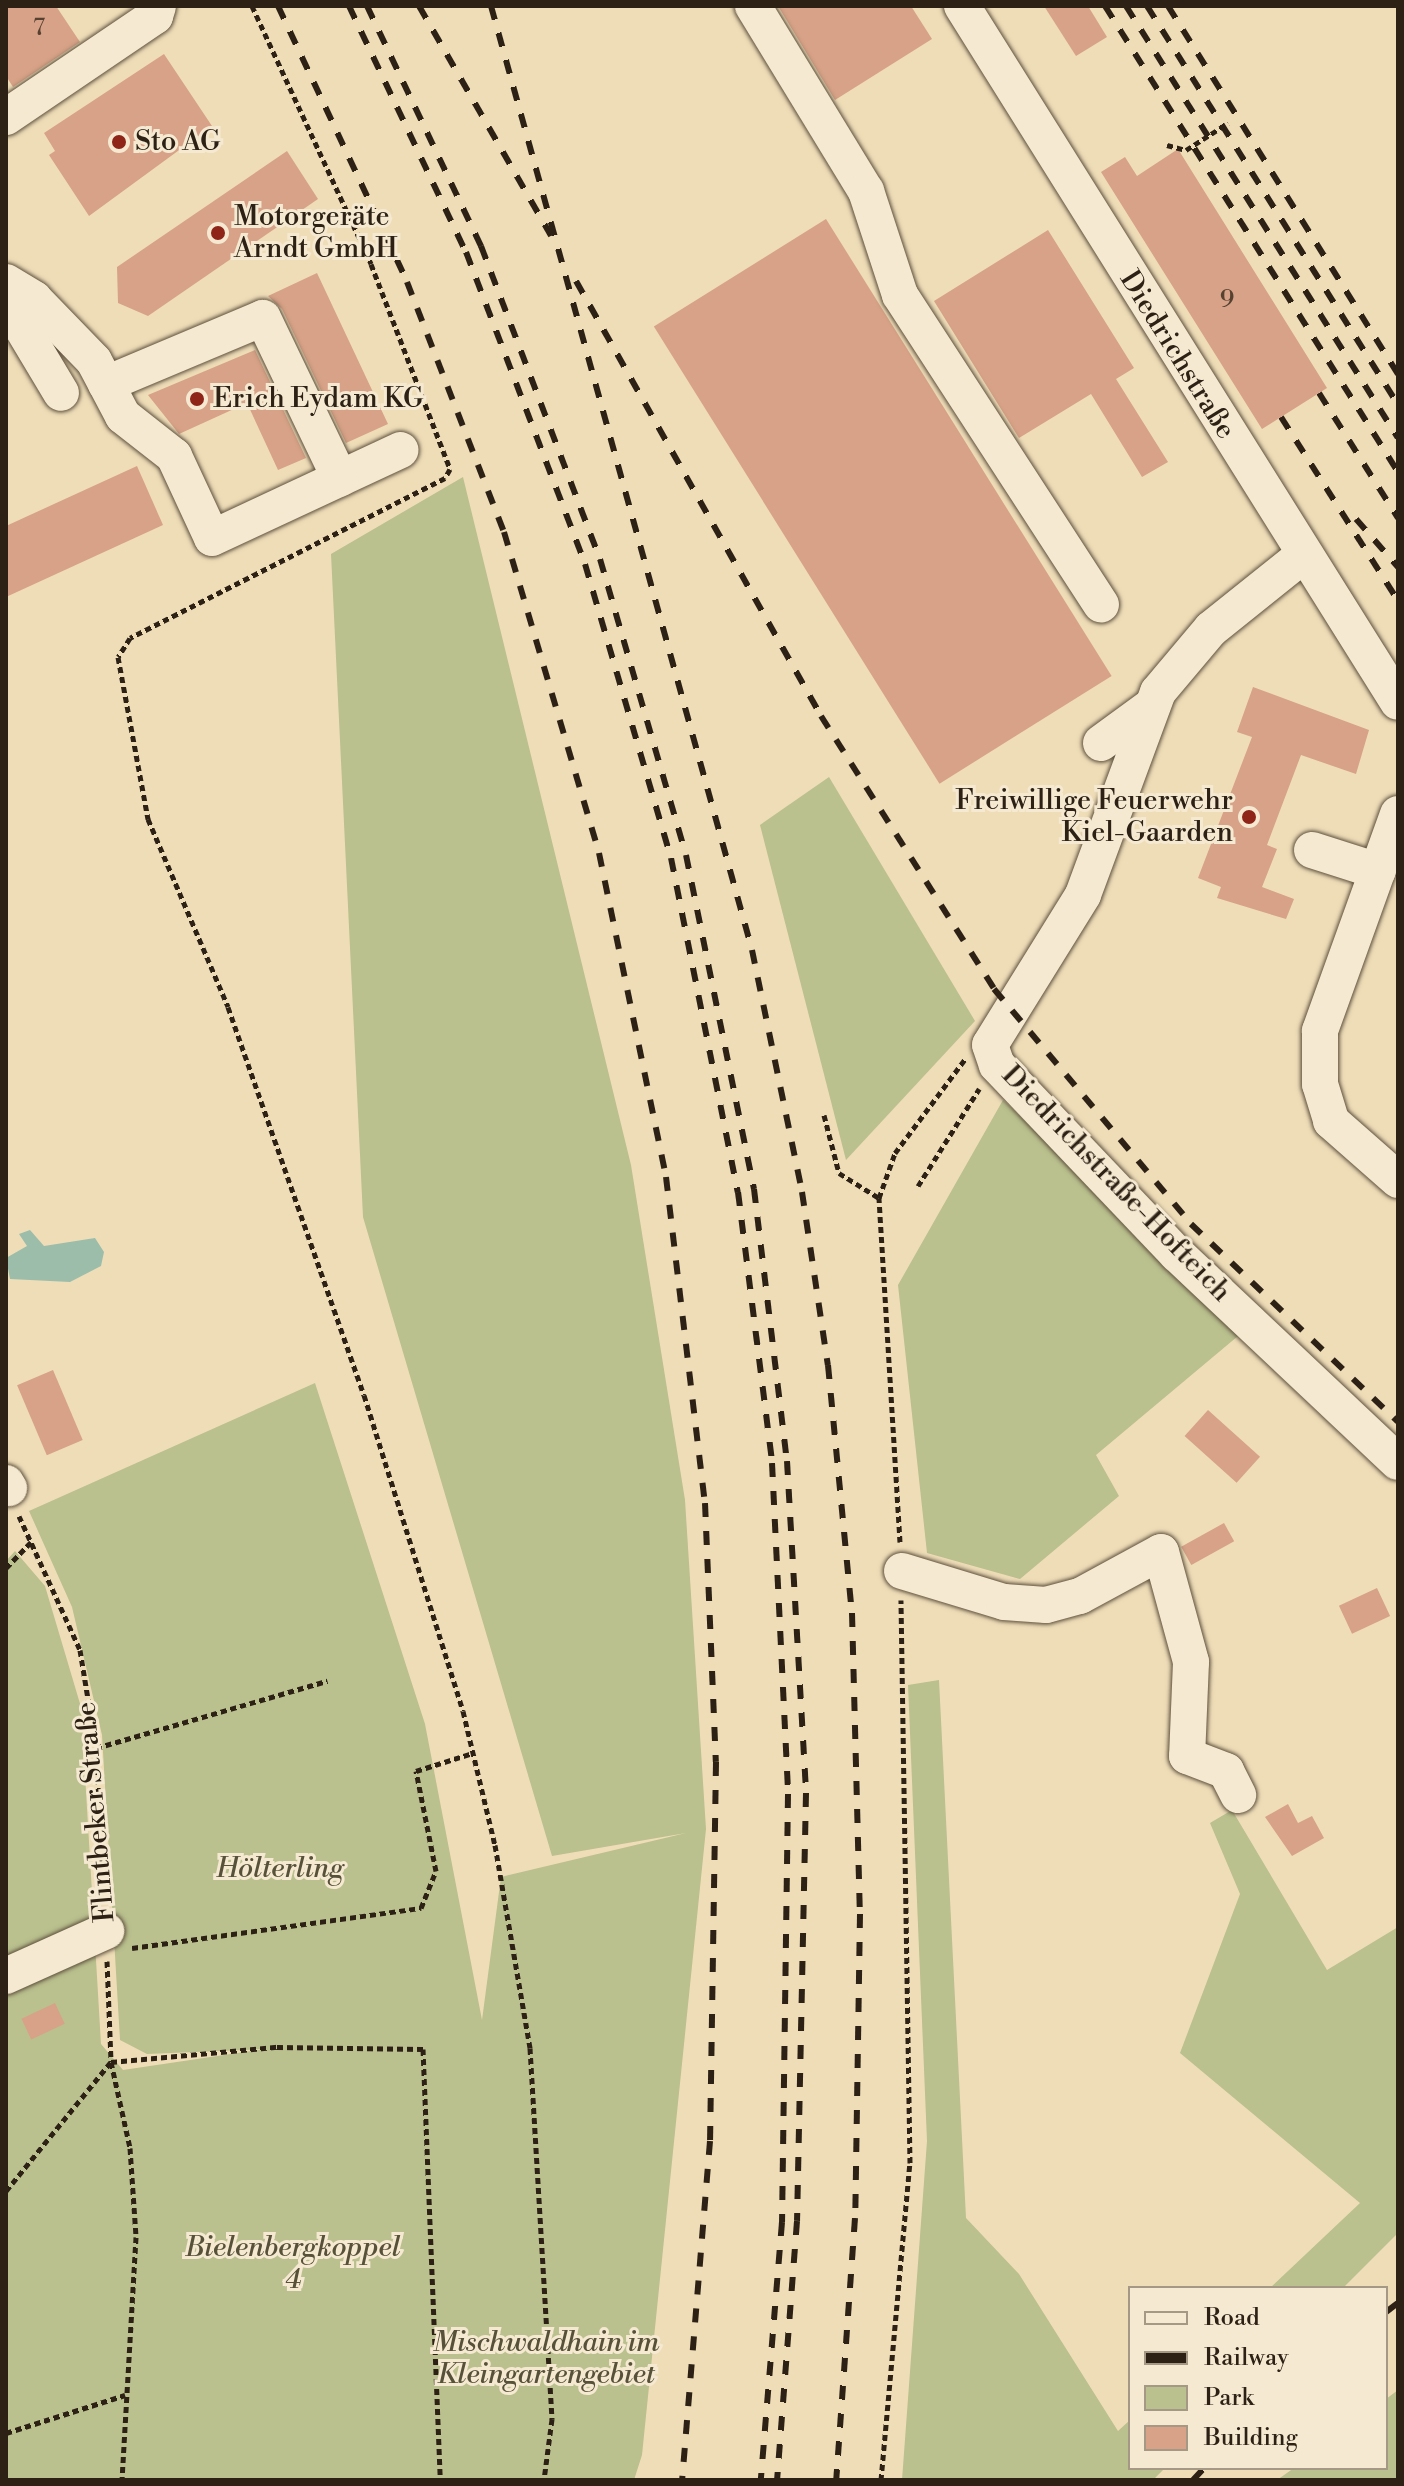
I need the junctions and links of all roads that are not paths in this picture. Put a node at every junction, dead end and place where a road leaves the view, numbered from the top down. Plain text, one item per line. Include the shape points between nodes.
1 (158, 6) edge
2 (753, 6) edge
3 (962, 6) edge
4 (6, 117) edge
5 (6, 282) edge
6 (6, 301) edge
7 (106, 384) junction
8 (61, 393) dead end
9 (401, 450) dead end
10 (340, 479) junction
11 (1301, 557) junction
12 (1101, 604) dead end
13 (1398, 702) edge
14 (1153, 705) junction
15 (1101, 743) dead end
16 (1398, 814) edge
17 (1312, 850) dead end
18 (1378, 871) junction
19 (1398, 1180) edge
20 (1398, 1462) edge
21 (902, 1571) road end
22 (1238, 1795) dead end
23 (106, 1941) road end
24 (6, 1976) edge

1 - 4 street via 155,16
2 - 12 street via 866,191 900,295
3 - 11 street, Diedrichstraße
5 - 7 street via 34,299
6 - 8 street
7 - 10 street via 123,416 174,456 212,538
7 - 10 street via 263,318
9 - 10 street
11 - 13 street, Diedrichstraße
11 - 14 street, Diedrichstraße-Hofteich via 1211,629
14 - 15 street
14 - 20 street, Diedrichstraße-Hofteich via 1083,895 993,1055 1177,1254
16 - 18 street
17 - 18 street
18 - 19 street via 1320,1031 1320,1084 1331,1121
21 - 22 street via 1004,1602 1046,1605 1080,1596 1161,1552 1191,1662 1187,1756 1226,1771
23 - 24 street

